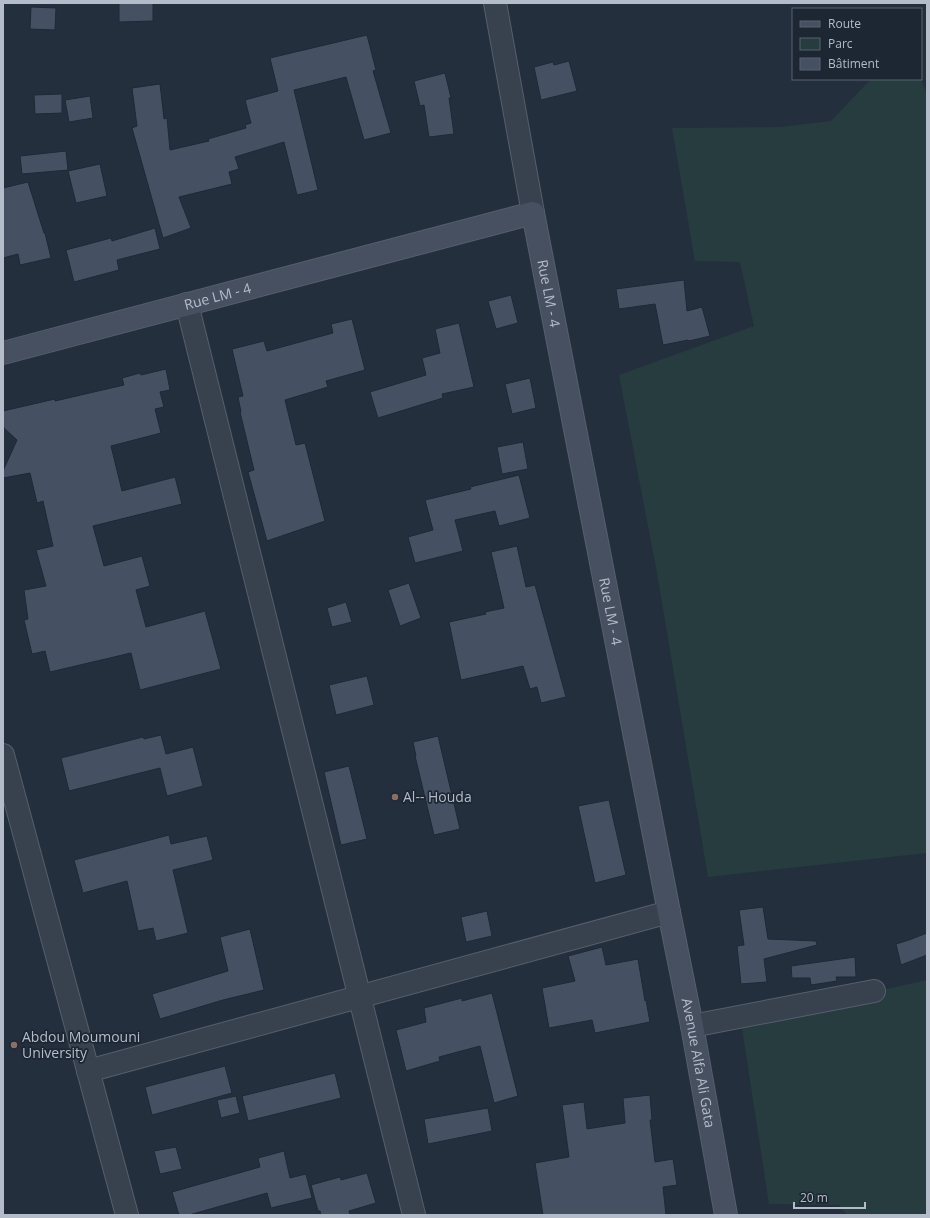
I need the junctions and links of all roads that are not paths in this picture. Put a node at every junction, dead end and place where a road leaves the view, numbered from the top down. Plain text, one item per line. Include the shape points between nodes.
1 (495, 3) edge
2 (533, 213) junction
3 (186, 304) junction
4 (3, 353) edge
5 (3, 755) edge
6 (669, 912) junction
7 (874, 991) dead end
8 (359, 996) junction
9 (692, 1026) junction
10 (88, 1071) junction
11 (127, 1215) edge
12 (414, 1215) edge
13 (726, 1215) edge

1 - 2 street
2 - 3 street, Rue LM - 4
2 - 6 street, Rue LM - 4
3 - 4 street, Rue LM - 4
3 - 8 street
5 - 10 street
6 - 8 street
6 - 9 street, Avenue Alfa Ali Gata
7 - 9 street
8 - 10 street
8 - 12 street
9 - 13 street, Avenue Alfa Ali Gata
10 - 11 street

